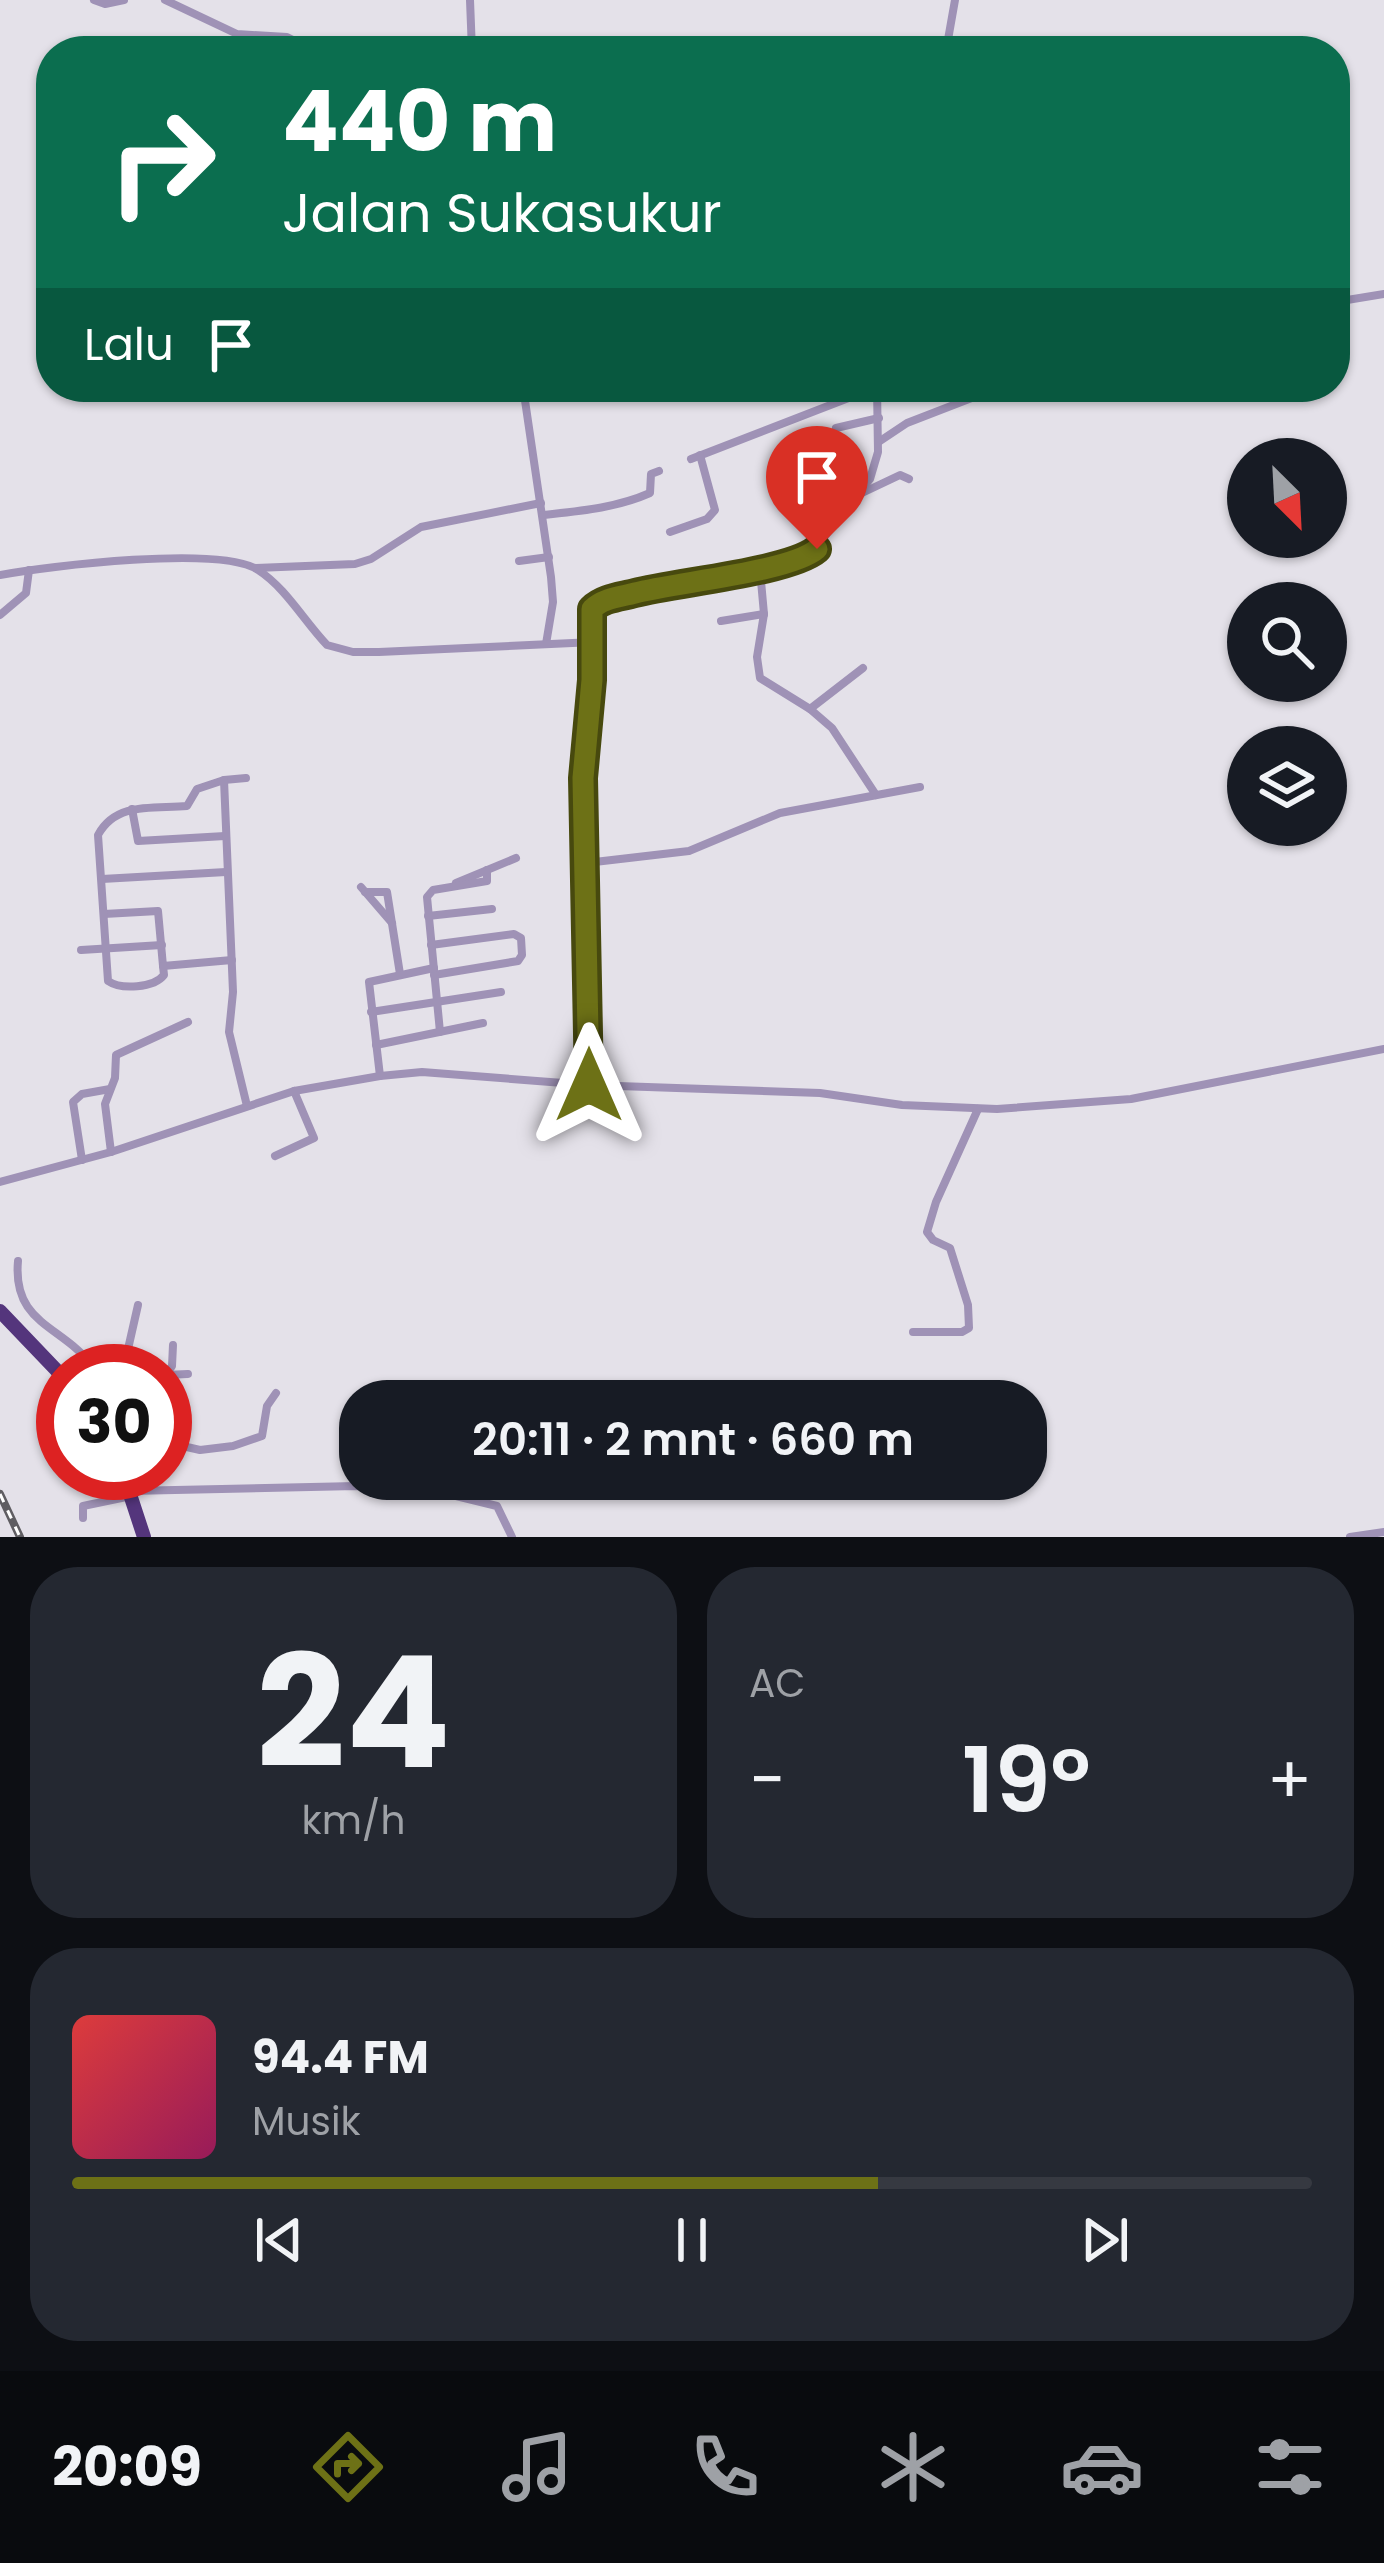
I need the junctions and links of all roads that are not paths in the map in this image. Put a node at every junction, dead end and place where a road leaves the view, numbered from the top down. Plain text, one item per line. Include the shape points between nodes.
1 (94, 0) edge
2 (124, 0) edge
3 (165, 0) edge
4 (470, 0) edge
5 (955, 0) edge
6 (270, 36) edge
7 (471, 36) edge
8 (949, 36) edge
9 (1384, 293) edge
10 (1350, 299) edge
11 (525, 402) edge
12 (838, 402) edge
13 (878, 402) edge
14 (961, 402) edge
15 (879, 418) junction
16 (836, 428) dead end
17 (879, 441) junction
18 (659, 471) dead end
19 (909, 479) dead end
20 (857, 495) junction
21 (541, 502) junction
22 (543, 515) junction
23 (670, 532) dead end
24 (548, 556) junction
25 (519, 561) dead end
26 (256, 568) junction
27 (29, 570) junction
28 (760, 570) junction
29 (0, 575) edge
30 (764, 614) junction
31 (0, 615) edge
32 (721, 621) dead end
33 (594, 642) junction
34 (546, 644) junction
35 (862, 668) dead end
36 (810, 709) junction
37 (246, 778) dead end
38 (224, 780) junction
39 (920, 787) dead end
40 (876, 795) junction
41 (132, 809) junction
42 (225, 836) junction
43 (516, 858) dead end
44 (586, 863) junction
45 (226, 872) junction
46 (102, 879) junction
47 (491, 909) dead end
48 (103, 914) junction
49 (428, 916) junction
50 (392, 924) junction
51 (162, 945) junction
52 (431, 945) junction
53 (105, 948) junction
54 (81, 950) dead end
55 (232, 960) junction
56 (163, 966) junction
57 (434, 971) junction
58 (400, 974) junction
59 (501, 992) dead end
60 (438, 1001) junction
61 (371, 1012) junction
62 (188, 1022) dead end
63 (483, 1023) dead end
64 (440, 1032) junction
65 (376, 1045) junction
66 (1384, 1049) edge
67 (380, 1076) junction
68 (589, 1085) junction
69 (110, 1089) junction
70 (295, 1091) junction
71 (247, 1106) junction
72 (978, 1108) junction
73 (111, 1152) junction
74 (275, 1156) dead end
75 (82, 1160) junction
76 (0, 1182) edge
77 (18, 1261) dead end
78 (138, 1305) dead end
79 (0, 1311) edge
80 (913, 1332) dead end
81 (71, 1344) edge
82 (129, 1344) edge
83 (36, 1349) edge
84 (277, 1393) dead end
85 (192, 1448) edge
86 (192, 1485) edge
87 (95, 1500) edge
88 (132, 1500) edge
89 (83, 1518) dead end
90 (1384, 1532) edge
91 (144, 1537) edge
92 (512, 1537) edge
93 (1350, 1537) edge

1 - 2 street
3 - 6 street via 237,34
4 - 7 street
5 - 8 street
9 - 10 street
11 - 21 street
12 - 23 street via 695,457 715,509
13 - 15 street
14 - 17 street
15 - 16 street
15 - 17 street
17 - 20 street
18 - 22 street via 651,474 650,493
19 - 20 street via 900,475
20 - 28 street via 809,555
21 - 22 street
21 - 26 street via 422,527 355,564
22 - 24 street
24 - 25 street
24 - 34 street via 553,602
26 - 27 street via 210,559
26 - 34 street via 336,649
27 - 29 street
27 - 31 street via 26,593
28 - 30 street
28 - 33 street via 600,602 590,614
30 - 32 street
30 - 36 street via 760,678
33 - 34 street
33 - 44 street via 583,778
35 - 36 street
36 - 40 street via 841,739
37 - 38 street
38 - 41 street via 196,789 187,806
38 - 42 street
39 - 40 street
40 - 44 street via 780,813 689,850
41 - 42 street via 137,841
41 - 46 street via 98,835
42 - 45 street
43 - 49 street via 487,870 487,881 428,894
44 - 68 street
45 - 46 street
45 - 55 street
46 - 48 street
47 - 49 street
48 - 51 street via 158,911
48 - 53 street
49 - 52 street
50 - 50 street via 363,890 387,892
50 - 58 street
51 - 53 street
51 - 56 street
52 - 57 street
52 - 57 street via 521,938 518,961
53 - 54 street
53 - 56 street via 112,985 156,983
55 - 56 street
55 - 71 street via 229,1033
57 - 58 street
57 - 60 street
58 - 61 street via 369,982
59 - 60 street
60 - 61 street
60 - 64 street
61 - 65 street
62 - 69 street via 118,1052
63 - 64 street
64 - 65 street
65 - 67 street
66 - 72 street via 1131,1099
67 - 68 street
67 - 70 street
68 - 72 street
69 - 73 street
69 - 75 street via 73,1102
70 - 71 street
70 - 74 street via 314,1138
71 - 73 street
72 - 80 street via 927,1232 953,1255 969,1328
73 - 75 street
75 - 76 street
77 - 81 street via 26,1308
78 - 82 street
79 - 83 highway
84 - 85 street via 264,1435
86 - 92 street via 452,1495 497,1506
87 - 89 street via 83,1506
88 - 91 highway
90 - 93 street

